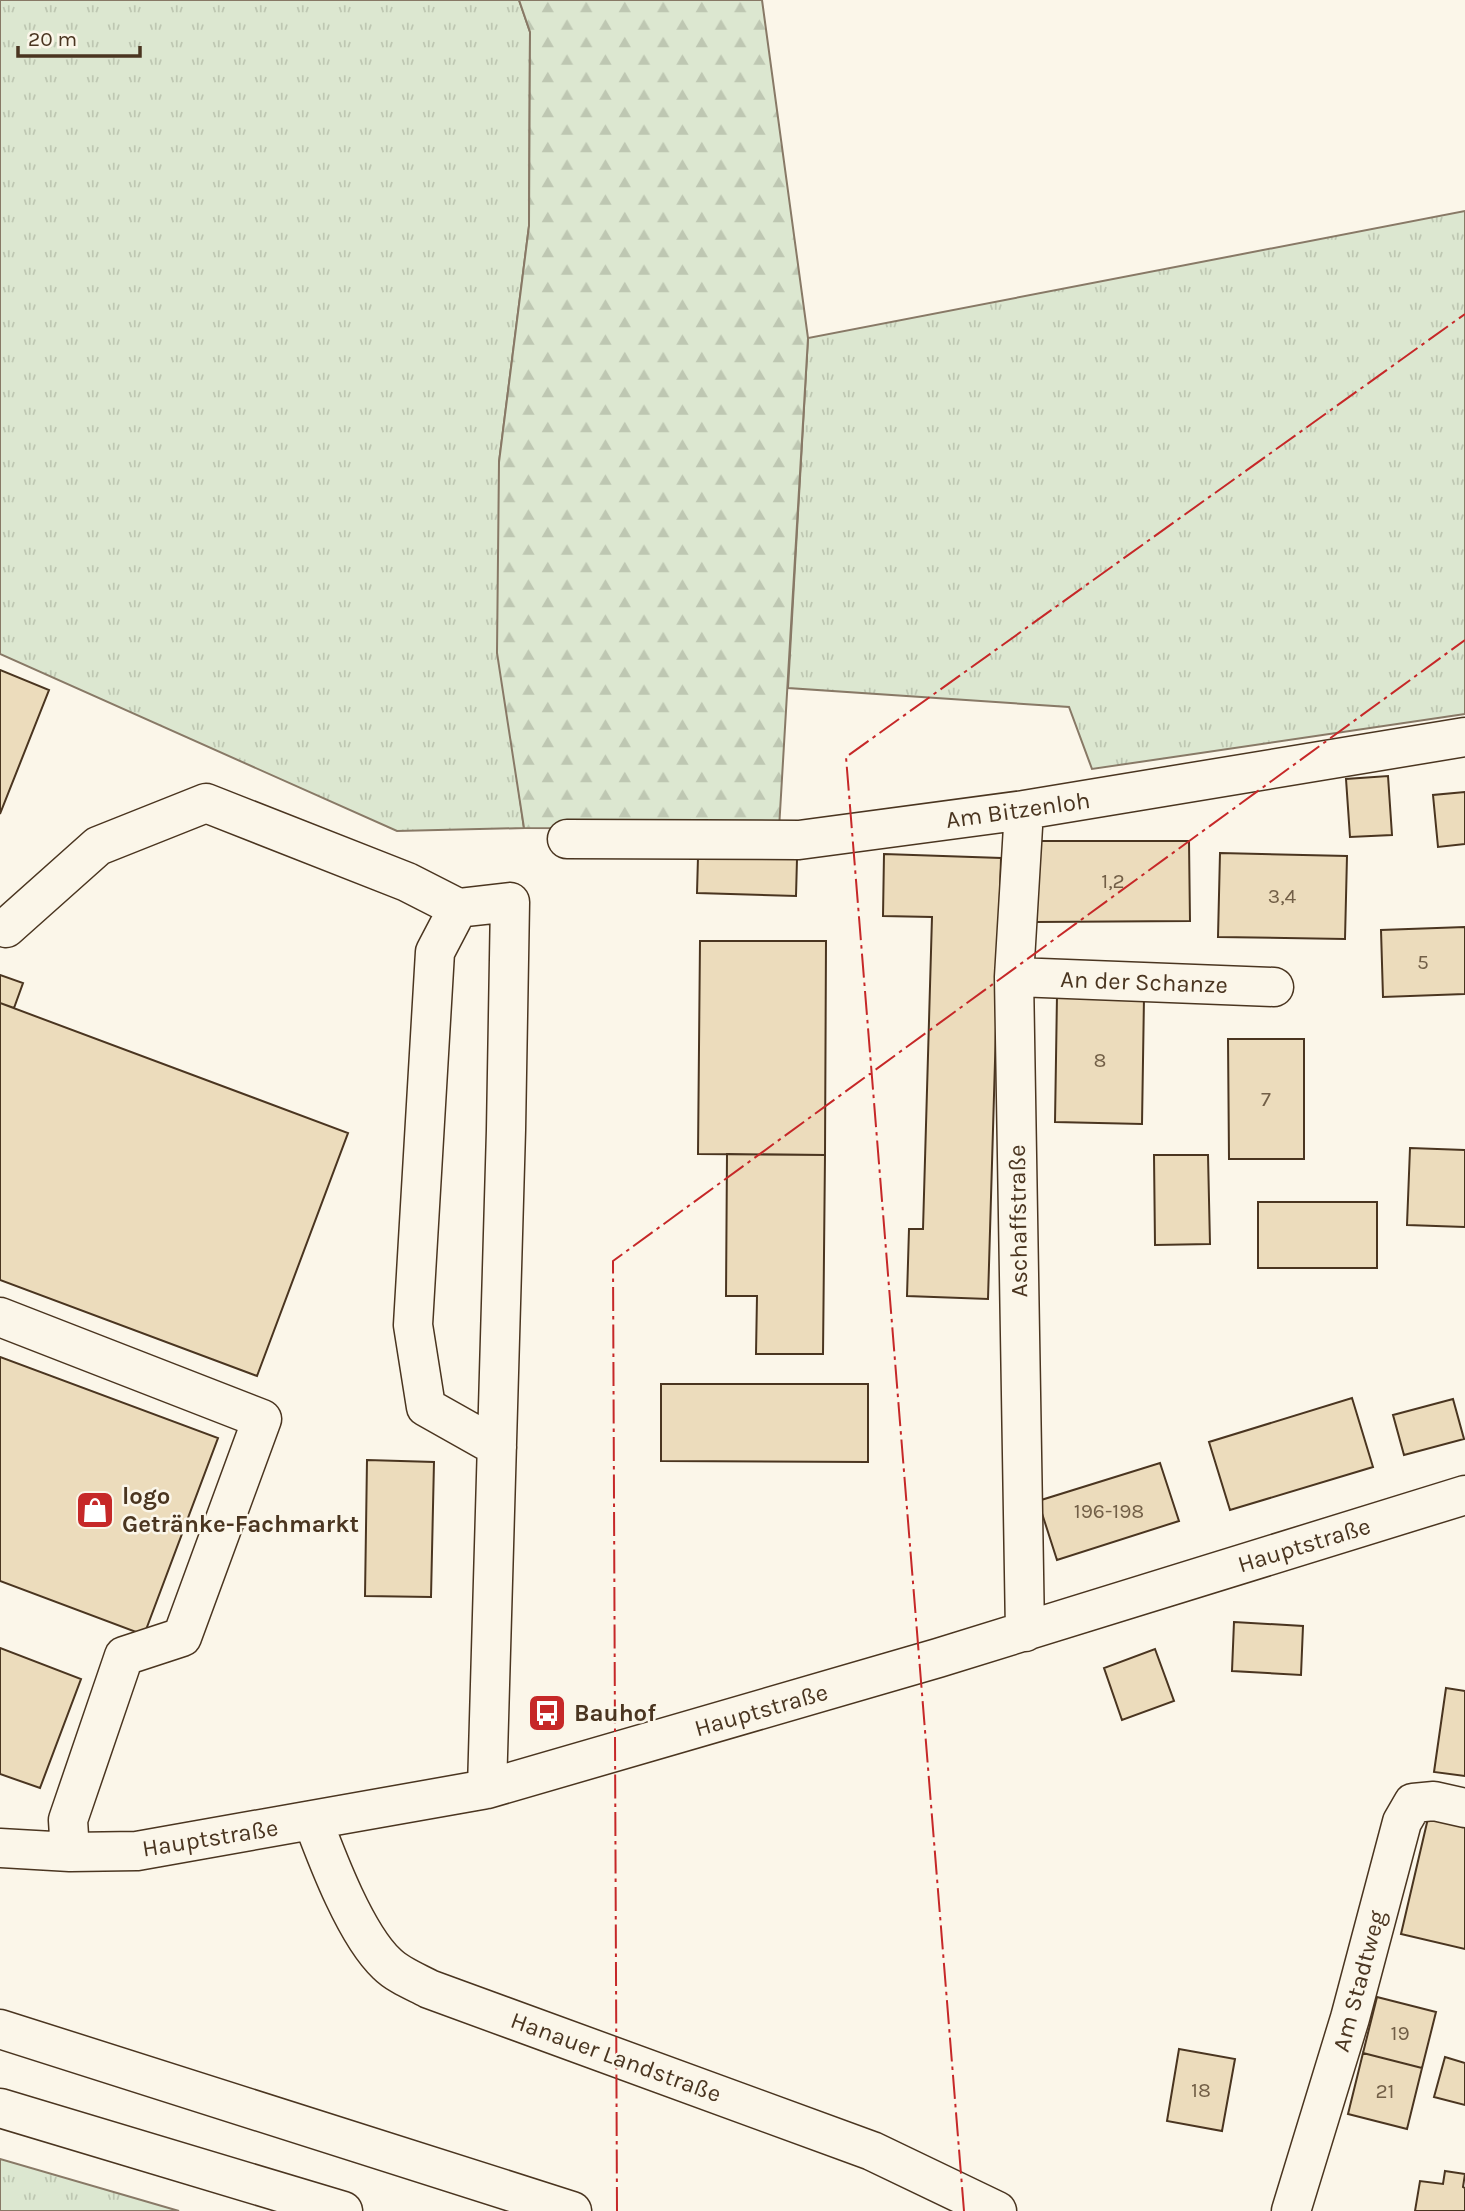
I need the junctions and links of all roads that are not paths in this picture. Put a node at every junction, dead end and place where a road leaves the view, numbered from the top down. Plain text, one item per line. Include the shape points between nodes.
1 (1465, 737) edge
2 (1024, 810) junction
3 (567, 839) dead end
4 (458, 908) junction
5 (6, 928) dead end
6 (1014, 977) junction
7 (1274, 987) dead end
8 (0, 1317) edge
9 (496, 1447) junction
10 (1465, 1495) edge
11 (1025, 1632) junction
12 (487, 1789) junction
13 (1465, 1808) edge
14 (313, 1821) junction
15 (0, 1848) edge
16 (70, 1852) junction
17 (0, 2029) edge
18 (0, 2108) edge
19 (344, 2211) edge
20 (572, 2211) edge
21 (997, 2211) edge
22 (1291, 2211) edge

1 - 2 main road, Am Bitzenloh
2 - 3 main road, Am Bitzenloh via 799,840
2 - 6 main road, Aschaffstraße
4 - 5 main road via 407,882 206,803 98,846
4 - 9 main road via 435,952 413,1325 426,1407
4 - 9 main road via 510,902
6 - 7 main road, An der Schanze
6 - 11 main road, Aschaffstraße
8 - 16 main road via 261,1419 183,1637 124,1656 68,1820
9 - 12 main road
10 - 11 main road, Hauptstraße
11 - 12 main road, Hauptstraße
12 - 14 main road, Hauptstraße
13 - 22 main road, Am Stadtweg via 1434,1801 1413,1803 1402,1822 1350,2018
14 - 16 main road, Hauptstraße via 137,1851
14 - 21 main road, Hanauer Landstraße via 363,1935 388,1965 429,1989 872,2151
15 - 16 main road, Hauptstraße
17 - 20 main road
18 - 19 main road

